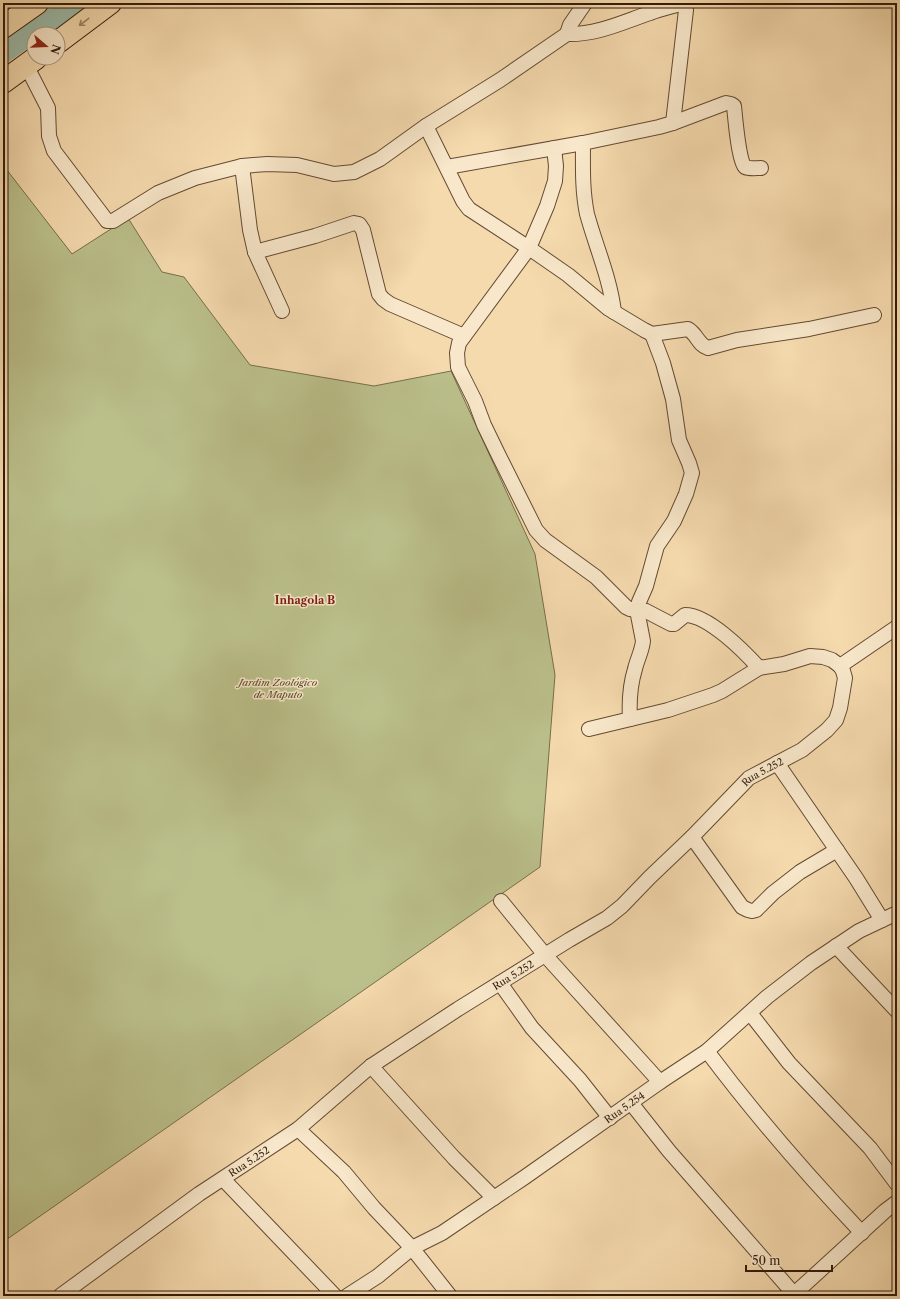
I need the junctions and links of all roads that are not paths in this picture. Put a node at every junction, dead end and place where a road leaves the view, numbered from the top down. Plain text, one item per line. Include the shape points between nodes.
1 (37, 3) edge
2 (110, 3) edge
3 (585, 3) edge
4 (3, 27) edge
5 (567, 34) junction
6 (66, 36) edge
7 (26, 66) edge
8 (32, 66) edge
9 (3, 82) edge
10 (673, 123) junction
11 (426, 126) junction
12 (583, 142) junction
13 (554, 148) junction
14 (242, 166) junction
15 (447, 167) junction
16 (761, 168) dead end
17 (529, 248) junction
18 (256, 252) junction
19 (282, 311) dead end
20 (614, 312) junction
21 (874, 315) dead end
22 (652, 334) junction
23 (464, 336) junction
24 (637, 610) junction
25 (897, 627) edge
26 (840, 666) junction
27 (759, 668) junction
28 (630, 719) junction
29 (589, 729) dead end
30 (777, 764) junction
31 (692, 837) junction
32 (837, 850) junction
33 (500, 901) dead end
34 (892, 917) edge
35 (836, 946) junction
36 (545, 955) junction
37 (500, 983) junction
38 (897, 1010) edge
39 (750, 1014) junction
40 (707, 1052) junction
41 (371, 1066) junction
42 (660, 1082) junction
43 (631, 1103) junction
44 (610, 1118) junction
45 (298, 1129) junction
46 (223, 1179) junction
47 (897, 1184) edge
48 (494, 1198) junction
49 (897, 1202) edge
50 (862, 1233) junction
51 (412, 1248) junction
52 (793, 1295) edge
53 (60, 1296) edge
54 (335, 1296) edge
55 (346, 1296) edge
56 (450, 1296) edge

1 - 4 main road
2 -> 6 main road
3 - 5 street
5 - 10 street via 603,29 651,12 680,4 683,6 686,10
5 - 11 street
7 - 9 main road
8 - 14 street via 48,108 49,136 54,151 107,220 118,219 158,193 195,178
10 - 12 street
10 - 16 street via 726,103 731,104 734,106 743,164 748,168
11 - 14 street via 380,159 354,172 334,174 297,165
11 - 15 street
12 - 13 street
12 - 20 street via 583,191 608,280
13 - 15 street
13 - 17 street via 555,181
14 - 18 street via 250,230
15 - 17 street via 469,209
17 - 20 street
17 - 23 street
18 - 19 street
18 - 23 street via 354,223 359,224 363,230 379,294 383,299
20 - 22 street
21 - 22 street via 809,329 737,340 708,348 701,345 688,329
22 - 24 street via 673,399 679,440 692,473 674,521 657,546
23 - 24 street via 457,353 458,367 536,530 596,577 626,607
24 - 27 street via 646,611 671,624 685,616 708,622
24 - 28 street via 643,641 630,696
25 - 26 street
26 - 27 street via 832,660 810,656
26 - 30 street, Rua 5.252 via 845,678 836,720 811,743
27 - 28 street via 713,695
28 - 29 street
30 - 31 street, Rua 5.252 via 749,778
30 - 32 street
31 - 32 street via 742,907 752,911 800,872
31 - 36 street, Rua 5.252 via 622,906
32 - 34 street
33 - 36 street
34 - 35 street, Rua 5.254 via 859,931
35 - 38 street
35 - 39 street, Rua 5.254 via 785,982
36 - 37 street, Rua 5.252
36 - 42 street
37 - 41 street, Rua 5.252
37 - 44 street via 532,1028 580,1080
39 - 40 street, Rua 5.254
39 - 47 street via 789,1062 870,1148
40 - 42 street, Rua 5.254
40 - 50 street via 776,1139
41 - 45 street, Rua 5.252
41 - 48 street
42 - 43 street, Rua 5.254
43 - 44 street, Rua 5.254
43 - 52 street
44 - 48 street, Rua 5.254
45 - 46 street, Rua 5.252
45 - 51 street via 344,1172
46 - 53 street, Rua 5.252
46 - 54 street
48 - 51 street, Rua 5.254 via 442,1233
49 - 50 street
50 - 52 street
51 - 55 street, Rua 5.254 via 378,1276
51 - 56 street

